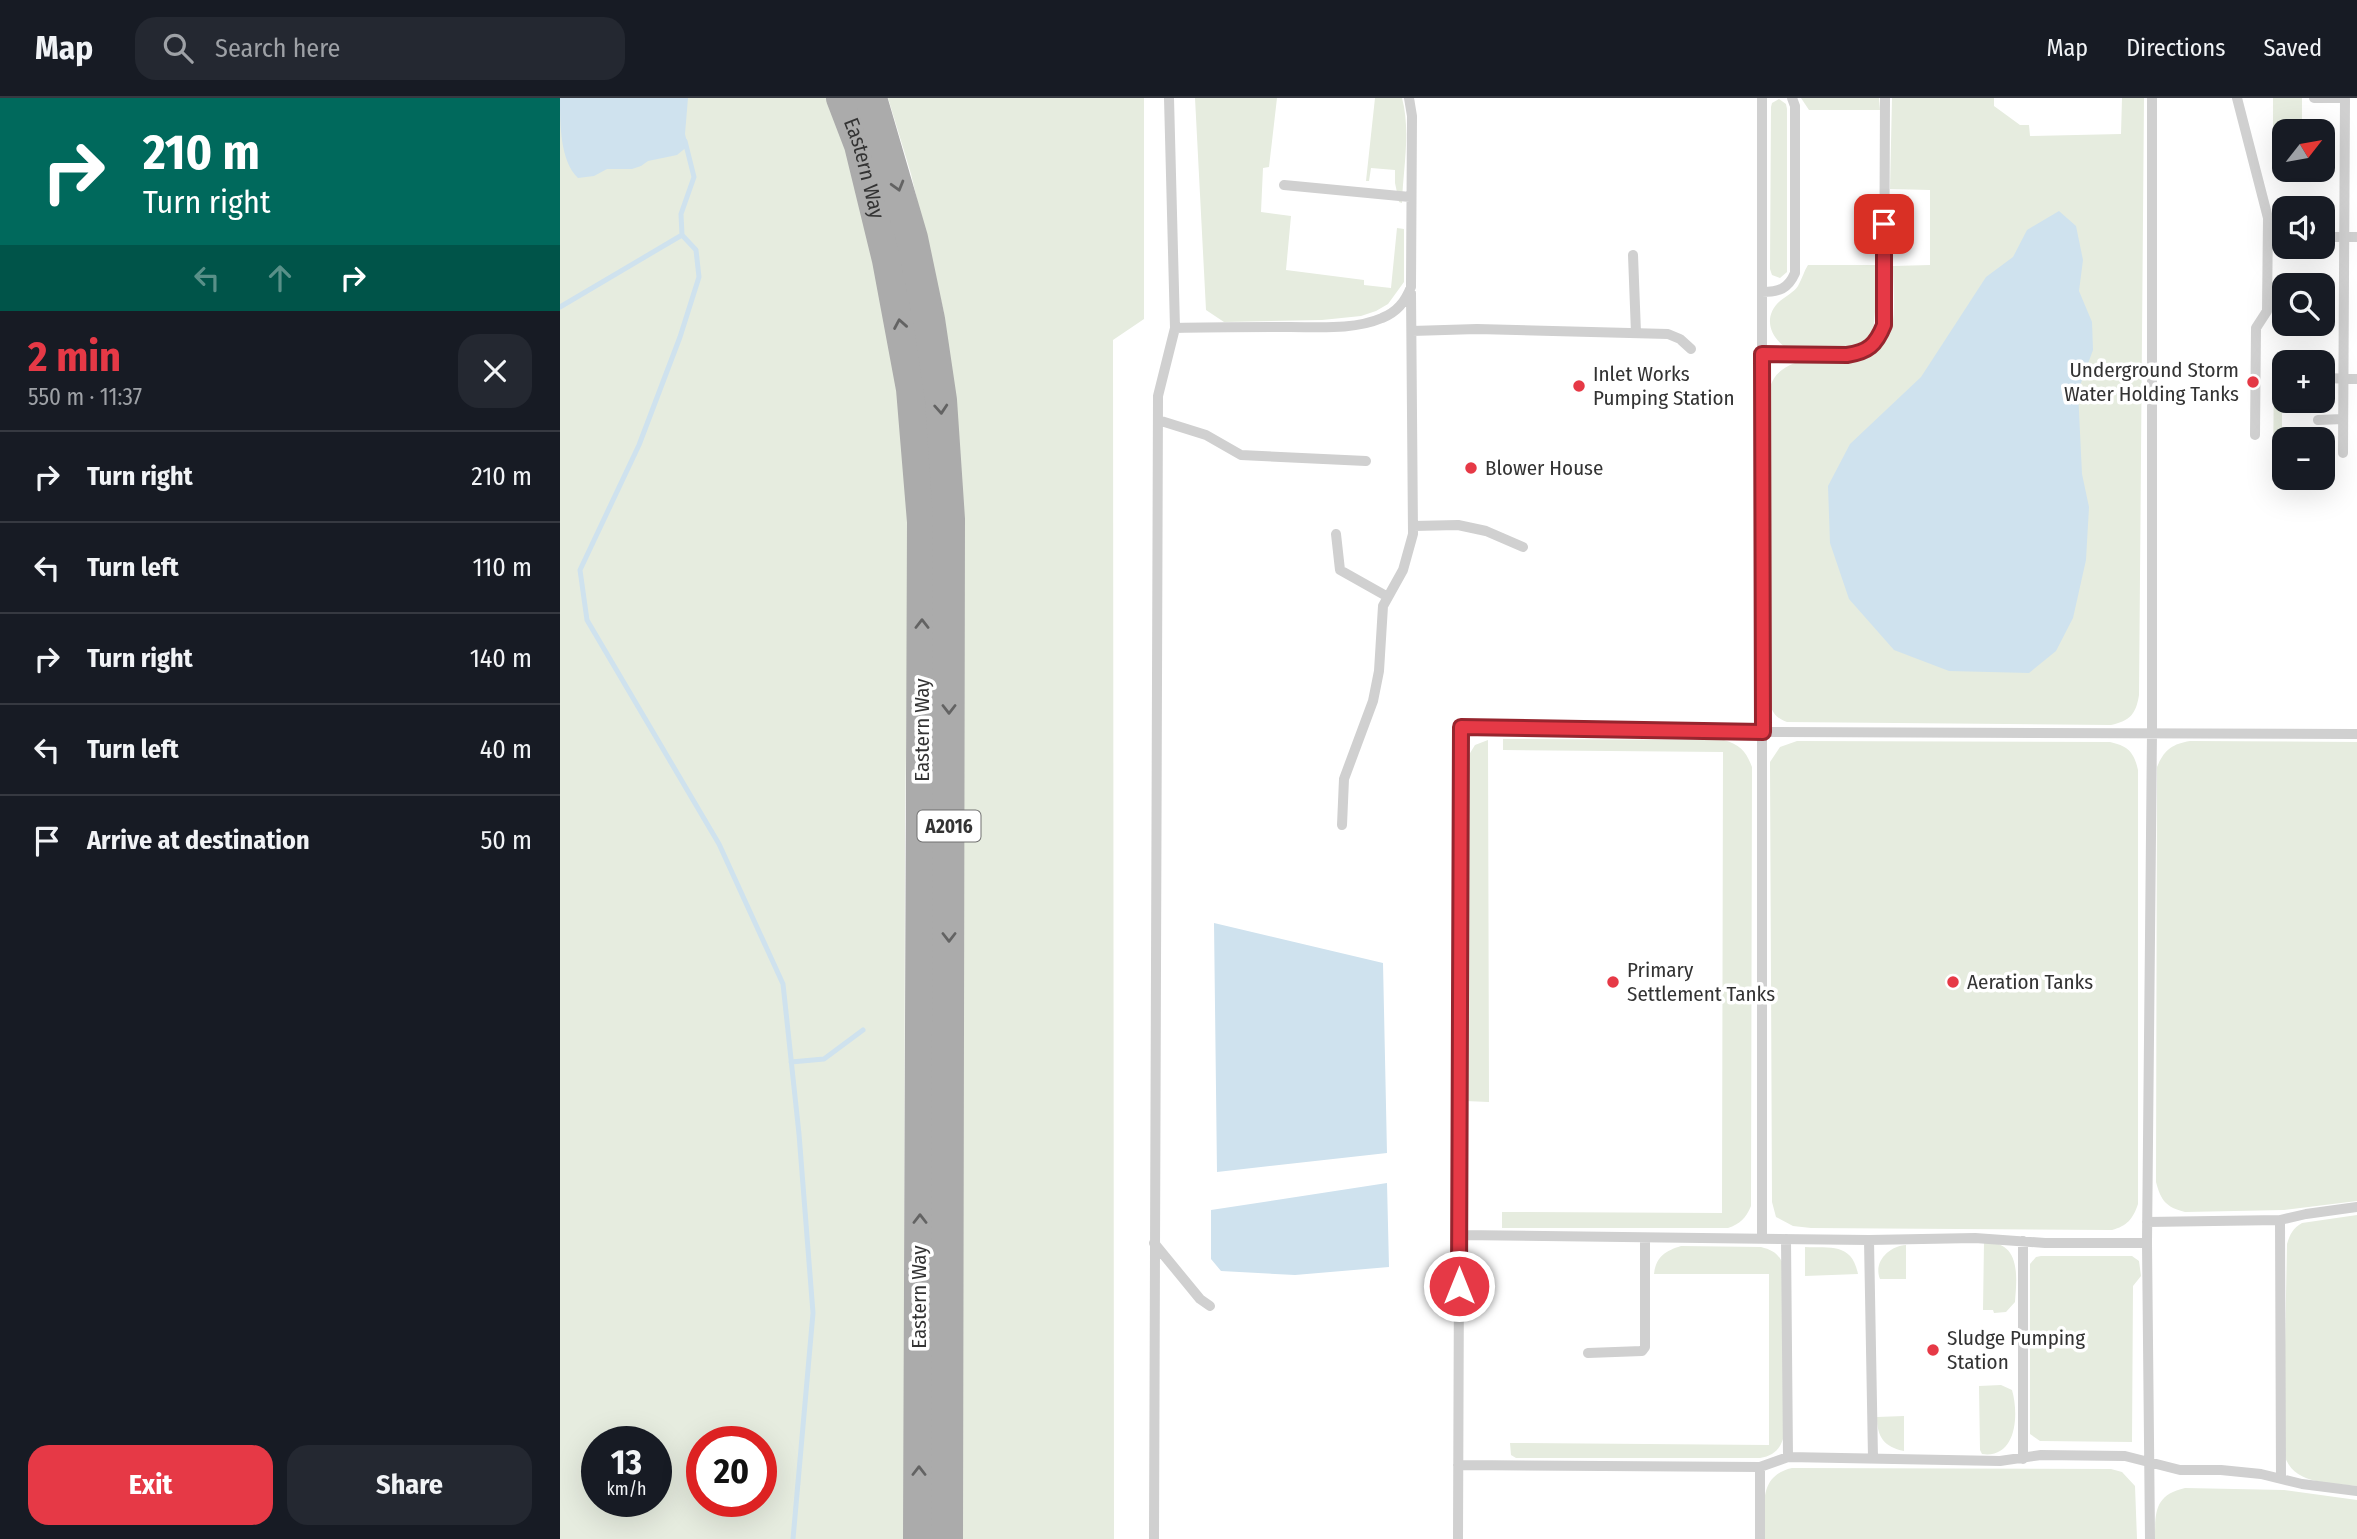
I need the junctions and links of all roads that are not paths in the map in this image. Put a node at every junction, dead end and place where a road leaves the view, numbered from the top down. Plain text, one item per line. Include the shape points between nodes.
1 (842, 98) edge
2 (1169, 98) edge
3 (1409, 98) edge
4 (1762, 98) edge
5 (1792, 98) edge
6 (1885, 98) edge
7 (2152, 98) edge
8 (2236, 98) edge
9 (2314, 98) edge
10 (2344, 99) edge
11 (2357, 102) edge
12 (875, 109) edge
13 (1284, 185) dead end
14 (1410, 197) junction
15 (2267, 237) junction
16 (2272, 237) edge
17 (2335, 237) edge
18 (2344, 237) junction
19 (2357, 237) edge
20 (1633, 255) dead end
21 (1411, 287) junction
22 (1762, 292) junction
23 (1175, 327) junction
24 (1412, 331) junction
25 (1636, 333) junction
26 (1691, 349) dead end
27 (1762, 354) junction
28 (2335, 379) edge
29 (2343, 379) junction
30 (2357, 379) edge
31 (2343, 419) junction
32 (2318, 420) dead end
33 (1158, 421) junction
34 (2255, 435) dead end
35 (2343, 453) dead end
36 (1366, 461) dead end
37 (1413, 526) junction
38 (1336, 534) dead end
39 (1524, 547) dead end
40 (1388, 597) junction
41 (936, 668) junction
42 (1763, 732) junction
43 (2152, 733) junction
44 (2357, 734) edge
45 (1342, 825) dead end
46 (2357, 1207) edge
47 (2280, 1220) junction
48 (2147, 1222) junction
49 (1459, 1235) junction
50 (1646, 1238) junction
51 (1762, 1239) junction
52 (1786, 1239) junction
53 (1869, 1240) junction
54 (2023, 1241) junction
55 (1154, 1243) junction
56 (2147, 1243) junction
57 (1210, 1306) dead end
58 (1588, 1353) dead end
59 (1788, 1457) junction
60 (1873, 1458) junction
61 (2023, 1458) junction
62 (2150, 1463) junction
63 (1458, 1465) junction
64 (1760, 1467) junction
65 (2281, 1478) junction
66 (2357, 1491) edge
67 (919, 1539) edge
68 (947, 1539) edge
69 (1154, 1539) edge
70 (1458, 1539) edge
71 (1760, 1539) edge
72 (2150, 1539) edge

41 -> 1 main road, Eastern Way / A2016 via 912,389 888,260 859,145
2 - 23 lane
3 - 14 lane
4 - 22 lane
5 - 22 lane via 1795,273 1784,289
6 - 27 lane via 1884,325 1879,339 1871,348 1847,355
7 - 43 lane
8 - 15 lane via 2266,208
9 - 10 lane
10 - 11 lane
10 - 18 lane
12 -> 41 main road, Eastern Way / A2016 via 912,238 941,400 949,519
13 - 14 lane
14 - 21 lane
15 - 16 lane
15 - 34 lane via 2267,312 2256,328
17 - 18 lane
18 - 19 lane
18 - 29 lane
20 - 25 lane
21 - 23 lane via 1398,309 1365,324
21 - 24 lane
22 - 27 lane
23 - 33 lane via 1158,396
24 - 25 lane
24 - 37 lane
25 - 26 lane via 1668,334
27 - 42 lane
28 - 29 lane
29 - 30 lane
29 - 31 lane
31 - 32 lane
31 - 35 lane
33 - 36 lane via 1206,436 1241,455
33 - 55 lane
37 - 39 lane via 1458,525
37 - 40 lane via 1407,560
38 - 40 lane via 1340,570
40 - 45 lane via 1383,606 1373,701 1344,779
67 -> 41 main road, Eastern Way / A2016
41 -> 68 main road, Eastern Way / A2016
42 - 43 lane
42 - 49 lane via 1461,727
42 - 51 lane
43 - 44 lane
43 - 48 lane
46 - 47 lane
47 - 48 lane
47 - 65 lane
48 - 56 lane
49 - 50 lane
49 - 63 lane
50 - 51 lane
50 - 58 lane via 1645,1347 1642,1351
51 - 52 lane
52 - 53 lane
52 - 59 lane
53 - 54 lane
53 - 60 lane
54 - 56 lane
54 - 61 lane
55 - 57 lane
55 - 69 lane
56 - 62 lane
59 - 60 lane
59 - 64 lane
60 - 61 lane
61 - 62 lane via 2125,1456
62 - 65 lane via 2180,1470
62 - 72 lane
63 - 64 lane
63 - 70 lane
64 - 71 lane
65 - 66 lane

